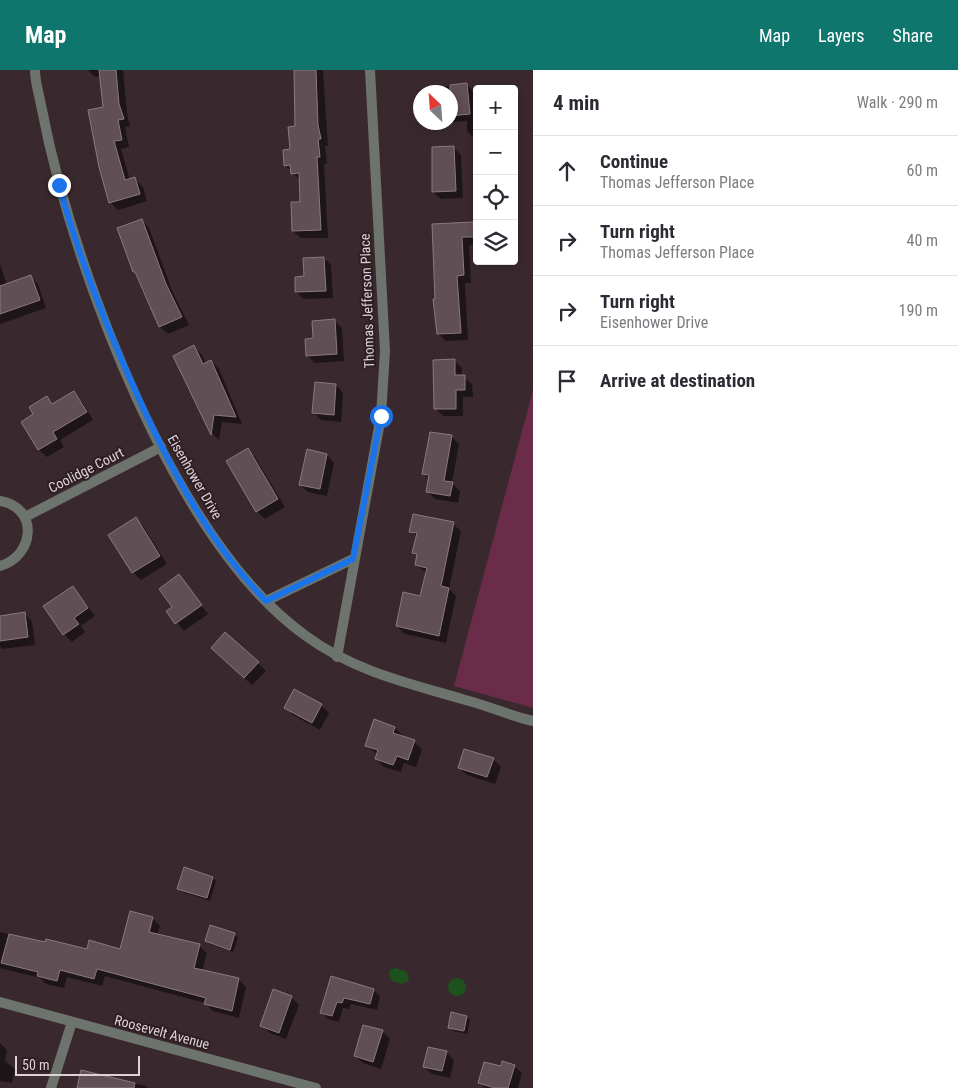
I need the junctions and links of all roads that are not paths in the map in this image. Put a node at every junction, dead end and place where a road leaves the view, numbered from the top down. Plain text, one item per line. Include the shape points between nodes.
1 (35, 70) edge
2 (370, 70) edge
3 (161, 447) junction
4 (0, 501) edge
5 (25, 517) junction
6 (353, 559) junction
7 (0, 566) edge
8 (266, 601) junction
9 (336, 657) junction
10 (533, 720) edge
11 (0, 1002) edge
12 (72, 1022) junction
13 (51, 1088) edge
14 (316, 1088) edge

1 - 3 street, Eisenhower Drive via 51,156 68,219 98,303
2 - 6 street, Thomas Jefferson Place via 385,351 381,416
3 - 5 street, Coolidge Court
3 - 8 street, Eisenhower Drive via 204,522 233,564
4 - 5 street
5 - 7 street via 28,535 25,546 20,555
6 - 8 street
6 - 9 street, Thomas Jefferson Place
8 - 9 street, Eisenhower Drive via 283,619
9 - 10 street, Eisenhower Drive via 393,680
11 - 12 street, Roosevelt Avenue
12 - 13 street
12 - 14 street, Roosevelt Avenue

